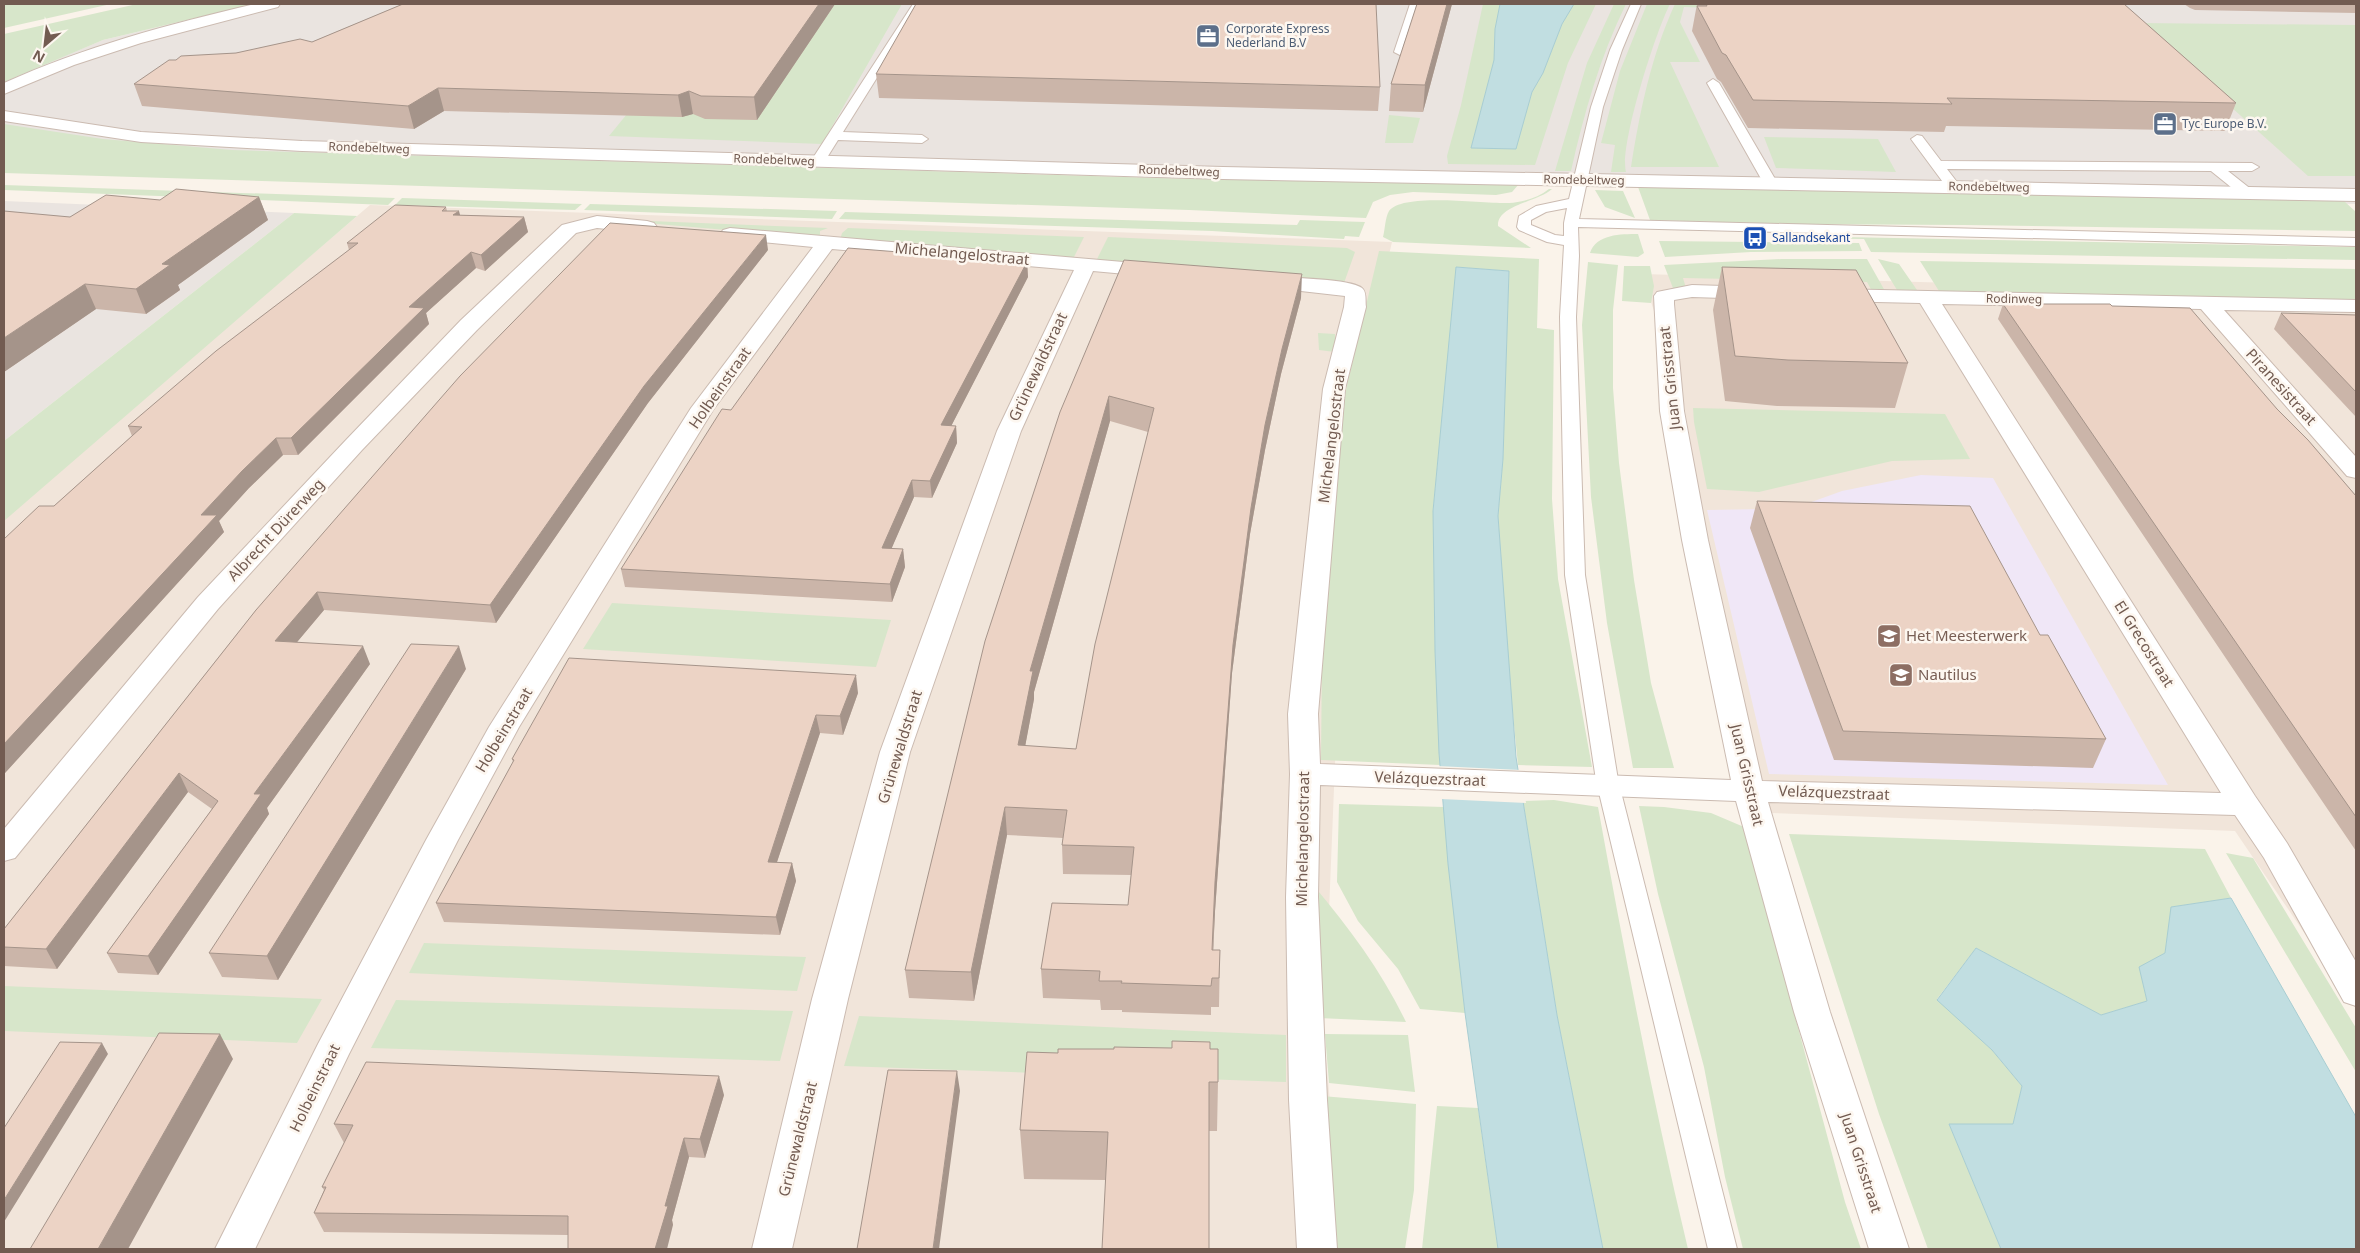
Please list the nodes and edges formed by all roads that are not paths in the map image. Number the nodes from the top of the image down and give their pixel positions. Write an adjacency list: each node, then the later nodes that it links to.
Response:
1 (273, 4): 7 (street)
2 (918, 4): 9 (lane)
3 (1415, 4): 5 (lane)
4 (1636, 4): 16 (lane)
5 (1400, 52)
6 (1713, 83): 17 (lane)
7 (4, 89)
8 (4, 116): 12 (street, Rondebeltweg)
9 (834, 136): 10 (lane); 12 (lane)
10 (922, 139)
11 (1917, 139): 13 (lane)
12 (818, 161): 16 (street, Rondebeltweg)
13 (1937, 165): 14 (lane); 18 (lane)
14 (2215, 167): 15 (lane); 19 (lane)
15 (2252, 167)
16 (1582, 180): 17 (street, Rondebeltweg); 21 (lane)
17 (1771, 184): 18 (street, Rondebeltweg)
18 (1953, 186): 19 (street, Rondebeltweg)
19 (2247, 193): 20 (street, Rondebeltweg)
20 (2356, 195)
21 (1573, 222): 25 (lane); 36 (lane)
22 (674, 229): 39 (street, Albrecht Dürerweg)
23 (702, 232): 24 (street, Michelangelostraat)
24 (826, 242): 26 (street, Michelangelostraat); 41 (street, Holbeinstraat)
25 (2356, 242)
26 (1086, 265): 27 (street, Michelangelostraat); 42 (street, Grünewaldstraat)
27 (1182, 274)
28 (1239, 279): 35 (street, Michelangelostraat)
29 (1778, 294): 37 (street, Juan Grisstraat)
30 (1817, 295): 31 (street, Rodinweg)
31 (1927, 297): 32 (street, Rodinweg); 38 (street, El Grecostraat)
32 (2206, 302): 33 (street, Rodinweg); 34 (street, Piranesistraat)
33 (2356, 306)
34 (2356, 471)
35 (1305, 774): 36 (street, Velázquezstraat); 43 (street, Michelangelostraat)
36 (1608, 785): 37 (street, Velázquezstraat); 44 (lane)
37 (1749, 791): 38 (street, Velázquezstraat); 45 (street, Juan Grisstraat)
38 (2244, 804): 40 (street, El Grecostraat)
39 (4, 850)
40 (2356, 992)
41 (235, 1249)
42 (772, 1249)
43 (1317, 1249)
44 (1723, 1249)
45 (1889, 1249)

